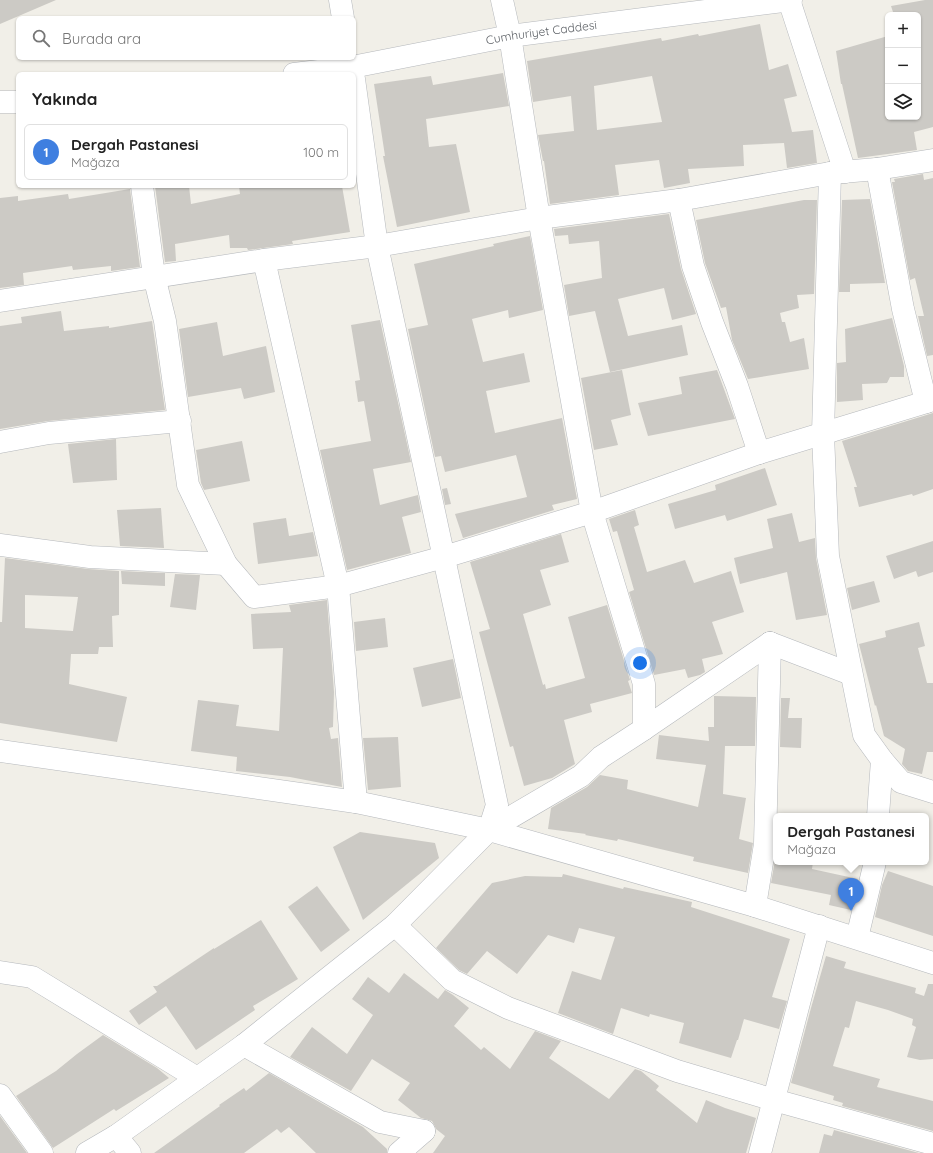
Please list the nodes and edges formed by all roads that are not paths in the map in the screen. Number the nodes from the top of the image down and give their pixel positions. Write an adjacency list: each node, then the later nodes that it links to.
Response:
1 (340, 0): 4 (street)
2 (502, 0): 5 (street)
3 (790, 0): 5 (street, Cumhuriyet Caddesi); 13 (street)
4 (343, 16)
5 (510, 36): 6 (street, Cumhuriyet Caddesi); 16 (street)
6 (353, 69): 7 (street, Cumhuriyet Caddesi)
7 (318, 72)
8 (356, 91): 17 (street)
9 (0, 102): 10 (street)
10 (16, 102)
11 (933, 160): 12 (street)
12 (877, 169): 13 (street); 21 (street)
13 (838, 172): 15 (street); 23 (street)
14 (142, 188): 19 (street)
15 (679, 200): 16 (street); 25 (street)
16 (539, 218): 17 (street); 26 (street)
17 (377, 246): 18 (street); 28 (street)
18 (264, 260): 19 (street); 30 (street)
19 (154, 276): 20 (street); 22 (street)
20 (0, 301)
21 (930, 401): 23 (street)
22 (180, 421): 24 (street); 29 (street)
23 (823, 434): 25 (street); 32 (street)
24 (0, 442)
25 (760, 453): 26 (street)
26 (592, 512): 28 (street); 33 (street)
27 (0, 545): 29 (street)
28 (444, 557): 30 (street); 39 (street)
29 (226, 564): 30 (street)
30 (338, 586): 37 (street)
31 (770, 643): 32 (street); 33 (street); 41 (street)
32 (851, 674): 35 (street)
33 (644, 729): 39 (street)
34 (0, 751): 37 (street)
35 (882, 760): 36 (street); 38 (street)
36 (933, 792)
37 (356, 802): 39 (street)
38 (878, 813)
39 (490, 830): 41 (street); 42 (street)
40 (874, 865): 44 (street)
41 (755, 906): 43 (street)
42 (395, 925): 47 (street); 50 (street)
43 (819, 926): 44 (street); 50 (street)
44 (857, 938): 45 (street)
45 (933, 963)
46 (0, 972): 48 (street)
47 (244, 1045): 48 (street); 56 (street)
48 (197, 1078): 51 (street)
49 (0, 1095): 53 (street)
50 (774, 1100): 52 (street); 57 (street)
51 (116, 1136): 54 (street); 55 (street)
52 (933, 1144)
53 (42, 1153)
54 (87, 1153)
55 (130, 1153)
56 (399, 1153)
57 (760, 1153)

